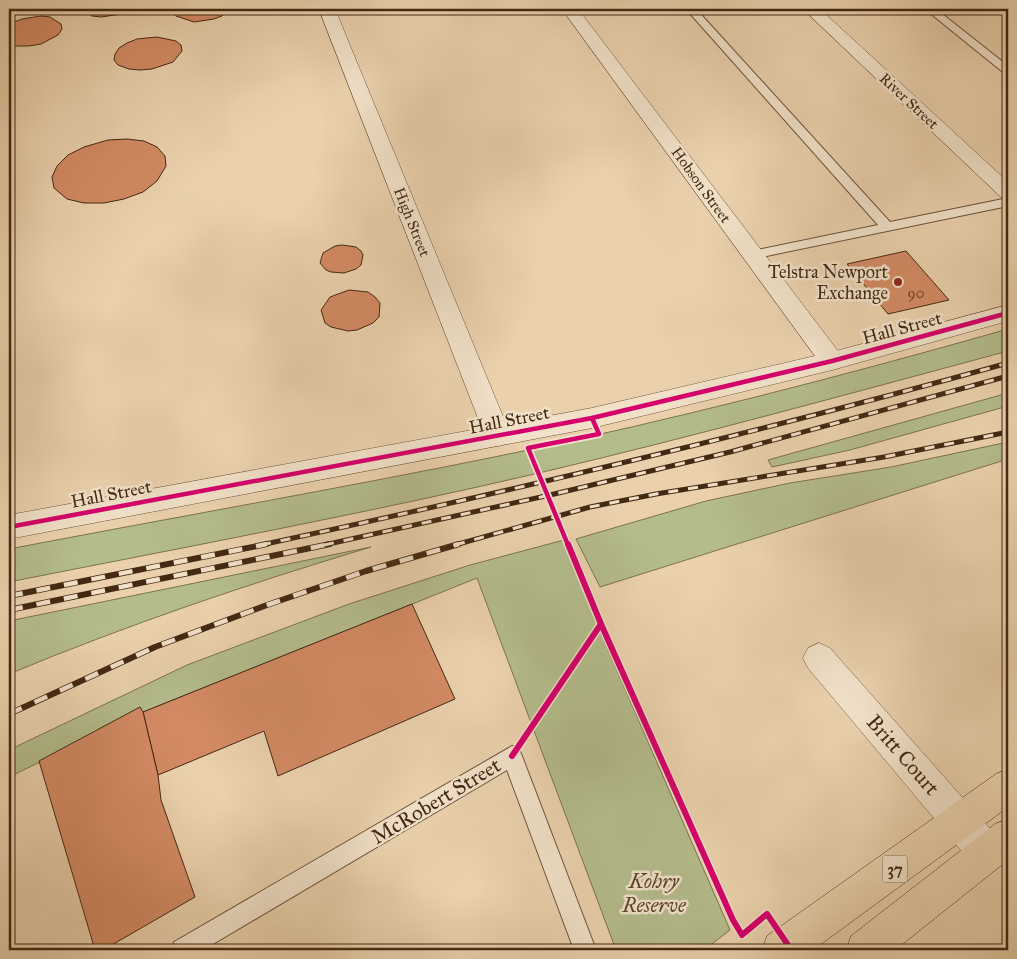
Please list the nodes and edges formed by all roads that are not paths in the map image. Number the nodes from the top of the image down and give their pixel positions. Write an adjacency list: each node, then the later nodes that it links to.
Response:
1 (327, 9): 13 (street, High Street)
2 (570, 9): 10 (street, Hobson Street)
3 (691, 9): 9 (lane)
4 (811, 9): 7 (street, River Street)
5 (930, 9): 6 (lane)
6 (1008, 71)
7 (1008, 193)
8 (1008, 202): 9 (lane)
9 (888, 227): 10 (lane)
10 (752, 255): 12 (street, Hobson Street)
11 (1008, 314): 12 (street, Hall Street)
12 (832, 361): 13 (street, Hall Street)
13 (498, 436): 14 (street, Hall Street)
14 (9, 527)
15 (819, 658): 17 (street, Britt Court)
16 (1008, 786): 17 (main road, 37)
17 (960, 822): 18 (street, Britt Court); 21 (main road, 37)
18 (998, 845): 22 (main road)
19 (182, 950): 20 (lane, McRobert Street)
20 (585, 950)
21 (781, 950)
22 (865, 950)

